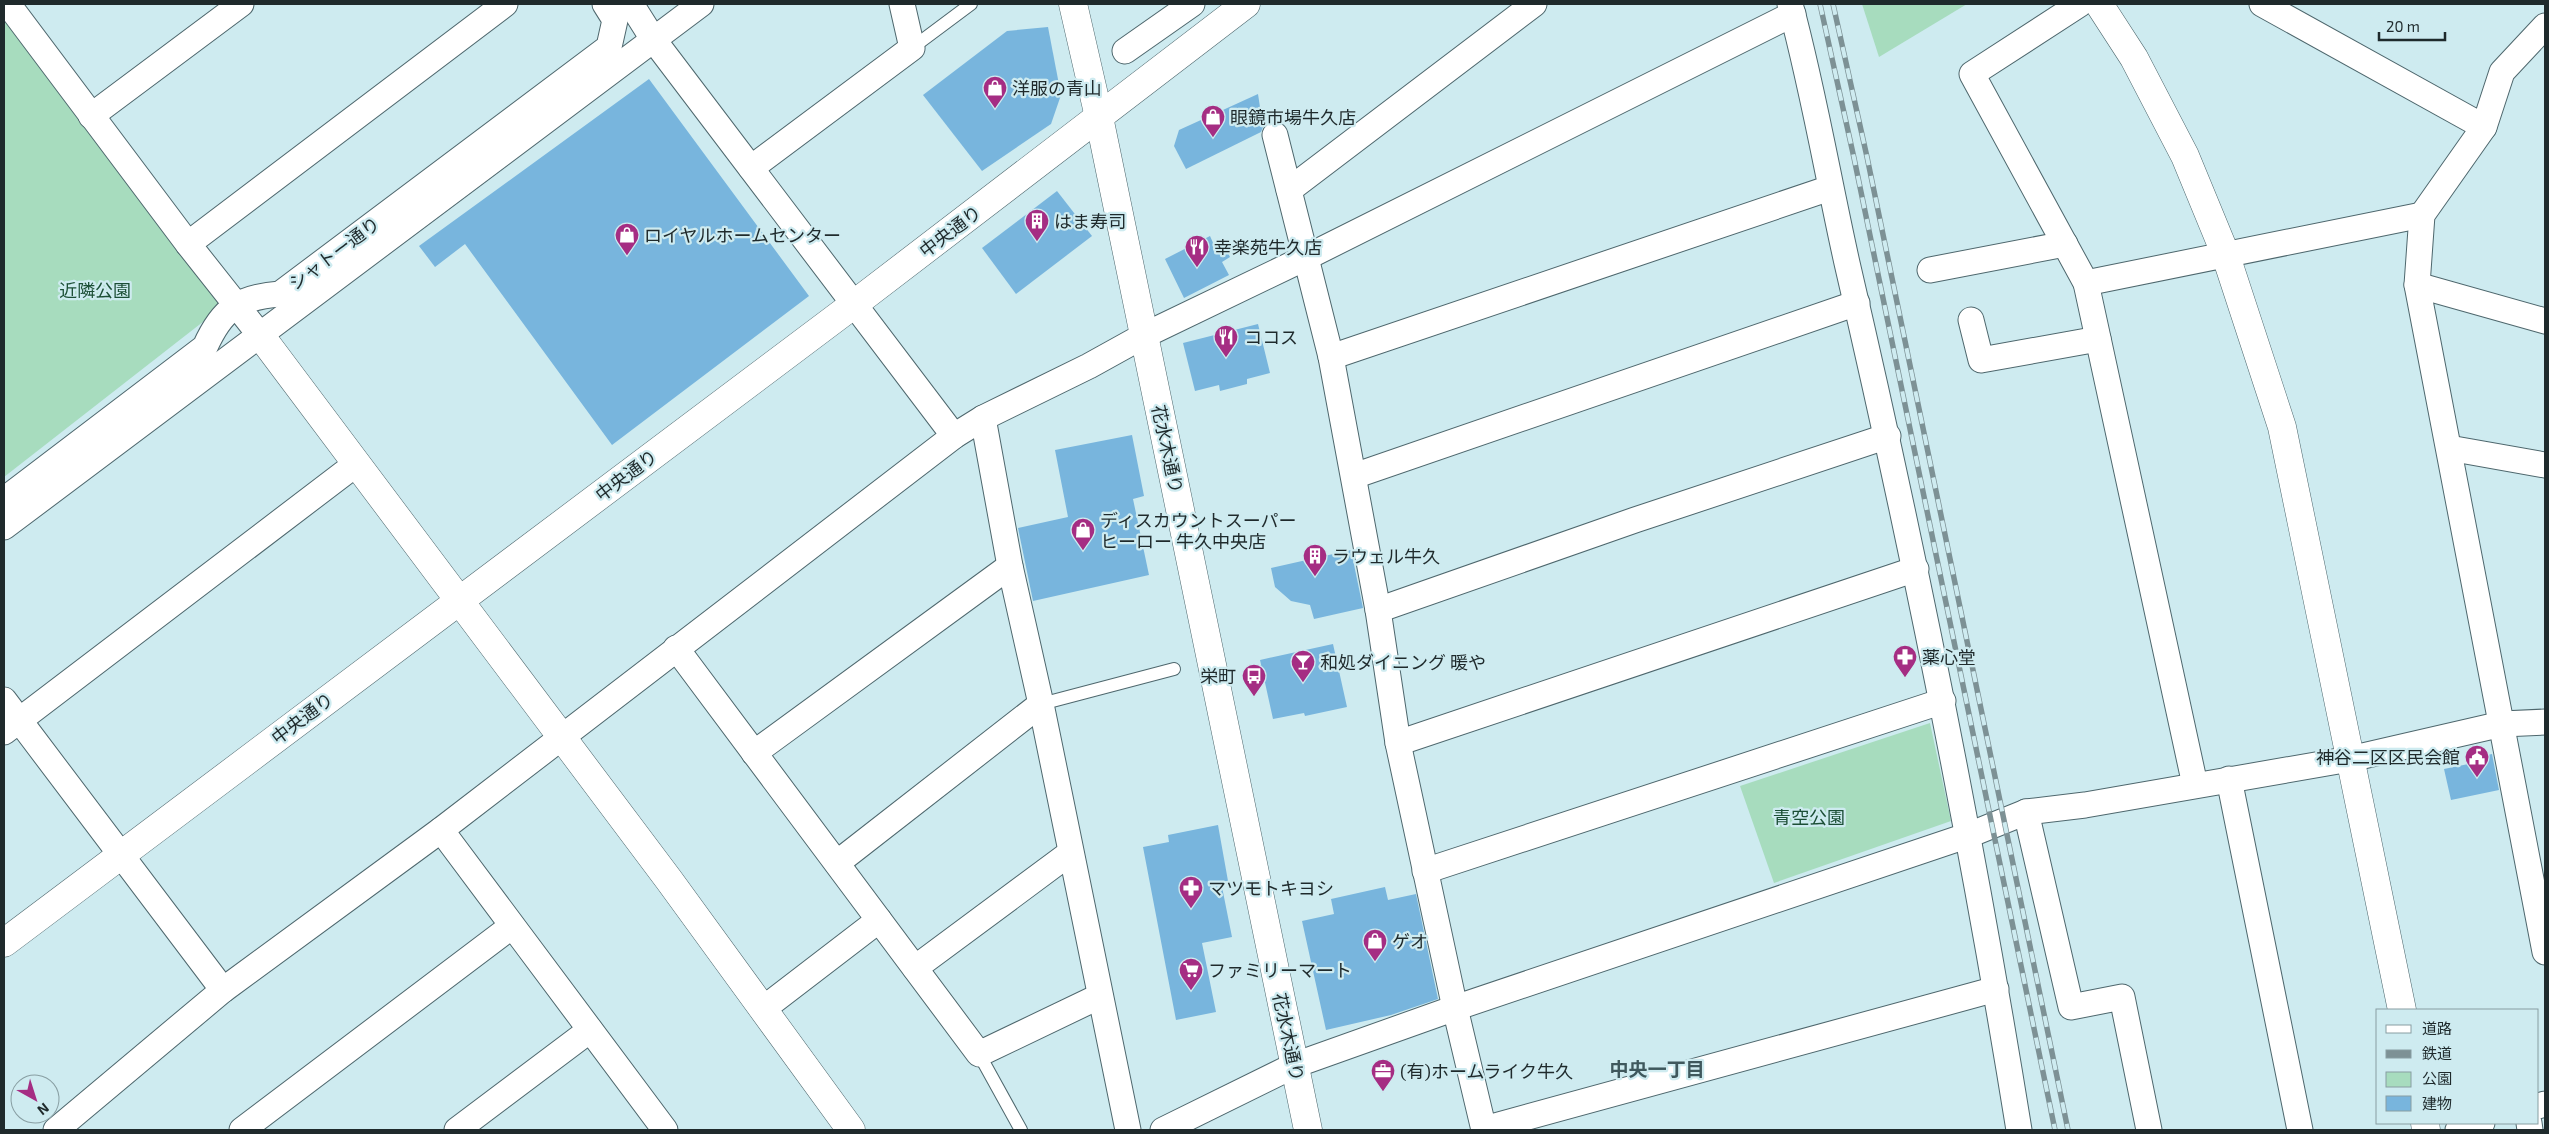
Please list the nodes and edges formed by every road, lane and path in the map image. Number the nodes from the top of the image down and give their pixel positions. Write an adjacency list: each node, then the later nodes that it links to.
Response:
1 (8, 4): 21 (street)
2 (241, 4): 21 (street)
3 (505, 4): 29 (street)
4 (605, 4): 37 (street, シャトー通り)
5 (631, 4): 18 (street)
6 (701, 4): 18 (street)
7 (902, 4): 19 (street)
8 (971, 4): 19 (lane)
9 (1073, 4): 22 (street, 花水木通り)
10 (1192, 4): 20 (street)
11 (1246, 4): 22 (street, 中央通り)
12 (1534, 4): 27 (street)
13 (2080, 4): 30 (street)
14 (2099, 4): 31 (street)
15 (2269, 5): 23 (street)
16 (1791, 9): 26 (street); 32 (street)
17 (2545, 26): 23 (street)
18 (653, 39): 25 (street); 41 (street)
19 (912, 48): 25 (street)
20 (1125, 51)
21 (91, 116): 29 (street)
22 (1099, 118): 38 (street, 中央通り); 42 (street, 花水木通り)
23 (2484, 127): 28 (street)
24 (1275, 135): 27 (street)
25 (751, 168): 38 (street)
26 (1830, 188): 36 (street); 44 (street)
27 (1289, 190): 32 (street)
28 (2422, 215): 31 (street); 35 (street)
29 (188, 244): 37 (street)
30 (2065, 244): 33 (street); 34 (street)
31 (2225, 253): 34 (street); 69 (street)
32 (1305, 258): 42 (street); 44 (street)
33 (1930, 270)
34 (2086, 283): 43 (street)
35 (2416, 285): 40 (street); 48 (street)
36 (1857, 303): 47 (street); 51 (street)
37 (235, 305): 41 (street); 52 (street, シャトー通り)
38 (853, 305): 46 (street); 56 (street, 中央通り)
39 (1970, 320): 43 (street)
40 (2545, 321)
41 (260, 335): 49 (street); 53 (street)
42 (1145, 335): 45 (street); 92 (street, 花水木通り)
43 (2098, 338): 71 (street)
44 (1331, 357): 51 (street)
45 (983, 418): 46 (street); 54 (street)
46 (954, 436): 58 (street)
47 (1888, 436): 55 (street); 57 (street)
48 (2449, 448): 50 (street); 64 (street)
49 (356, 464): 56 (street); 65 (street)
50 (2545, 465)
51 (1354, 476): 57 (street)
52 (4, 500)
53 (4, 527)
54 (1010, 566): 62 (street); 68 (street)
55 (1916, 569): 61 (street); 67 (street)
56 (458, 600): 66 (street); 76 (street, 中央通り)
57 (1378, 610): 67 (street)
58 (676, 648): 66 (street); 68 (street)
59 (1174, 670): 62 (lane)
60 (4, 700): 65 (street)
61 (1943, 701): 74 (street); 78 (street)
62 (1041, 704): 75 (street); 77 (street)
63 (2545, 722): 64 (street)
64 (2502, 724): 69 (street); 82 (street)
65 (11, 726): 76 (street)
66 (560, 736): 73 (street); 88 (street)
67 (1398, 743): 78 (street)
68 (754, 753): 77 (street)
69 (2350, 759): 70 (street); 89 (street)
70 (2230, 779): 71 (street); 106 (street)
71 (2195, 786): 72 (street)
72 (2026, 812): 74 (street); 105 (street)
73 (441, 830): 80 (street); 85 (street)
74 (1969, 835): 84 (street); 87 (street)
75 (1070, 853): 83 (street); 86 (street)
76 (120, 855): 81 (street, 中央通り); 85 (street)
77 (837, 863): 79 (street)
78 (1425, 871): 87 (street)
79 (879, 920): 83 (street); 88 (street)
80 (512, 926): 90 (street); 96 (street)
81 (4, 943)
82 (2545, 952)
83 (915, 968): 91 (street)
84 (1996, 989): 103 (street); 104 (street)
85 (223, 990): 95 (street)
86 (1100, 996): 91 (street); 100 (street)
87 (1455, 1008): 92 (street); 103 (street)
88 (763, 1009): 98 (street)
89 (2402, 1009)
90 (590, 1030): 94 (street); 97 (street)
91 (979, 1054): 99 (lane)
92 (1295, 1065): 101 (street); 102 (street, 花水木通り)
93 (2479, 1124): 107 (street)
94 (662, 1129)
95 (56, 1130)
96 (242, 1130)
97 (457, 1130)
98 (851, 1130)
99 (1021, 1130)
100 (1128, 1130)
101 (1163, 1130)
102 (1308, 1130)
103 (1484, 1130)
104 (2019, 1130)
105 (2149, 1130)
106 (2300, 1130)
107 (2458, 1130)

